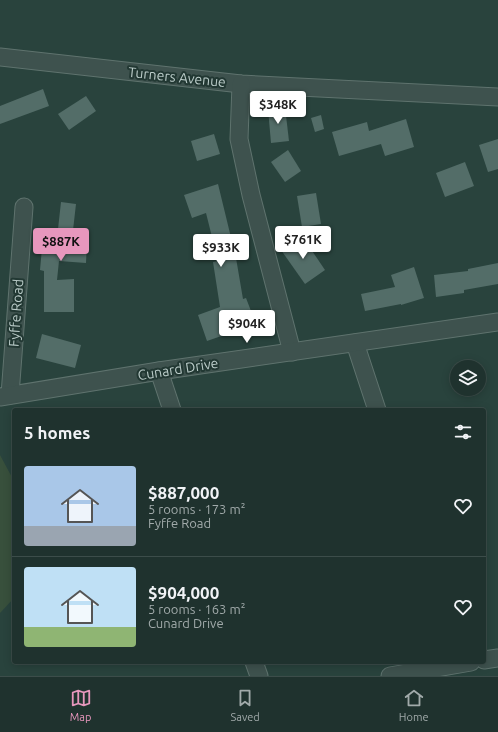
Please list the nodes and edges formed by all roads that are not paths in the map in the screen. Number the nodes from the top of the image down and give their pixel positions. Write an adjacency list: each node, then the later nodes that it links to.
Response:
1 (0, 57): 2 (street, Turners Avenue)
2 (241, 84): 3 (street, Turners Avenue); 7 (street)
3 (498, 98)
4 (24, 207): 9 (street, Fyffe Road)
5 (498, 322): 6 (street, Cunard Drive)
6 (355, 343): 7 (street, Cunard Drive); 11 (street)
7 (292, 352): 8 (street, Cunard Drive)
8 (159, 371): 9 (street, Cunard Drive); 10 (street)
9 (5, 396)
10 (171, 408)
11 (376, 408)
12 (498, 658): 13 (street)
13 (486, 660)
14 (255, 664): 16 (street)
15 (458, 664): 17 (street)
16 (259, 676)
17 (394, 676)

